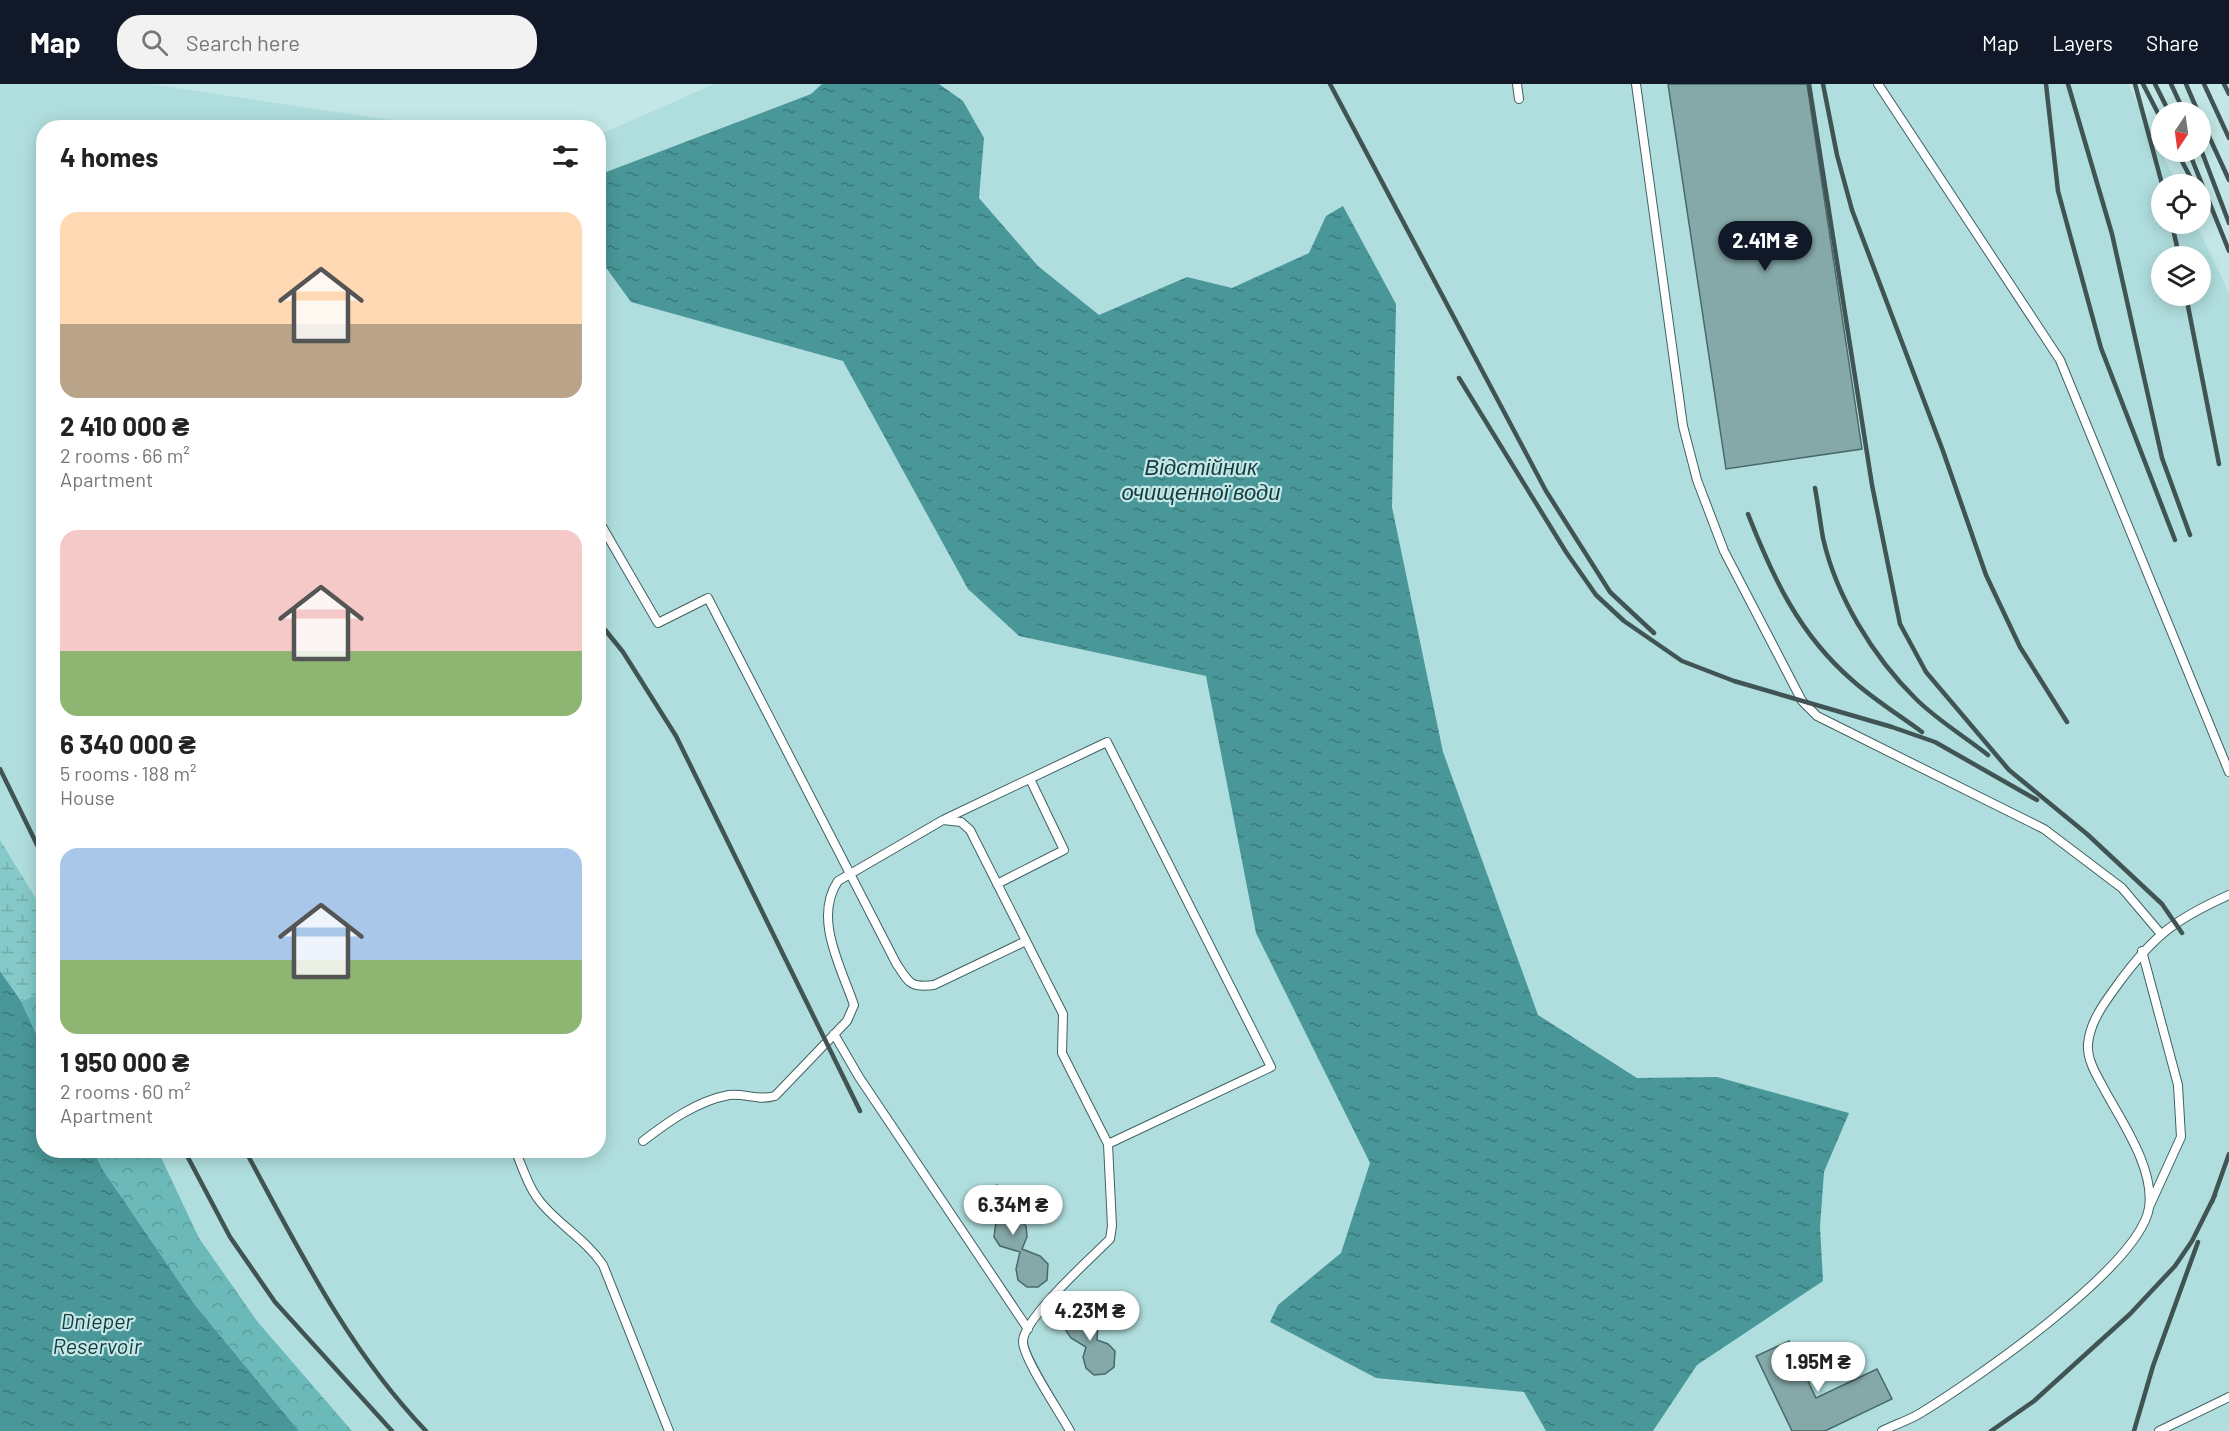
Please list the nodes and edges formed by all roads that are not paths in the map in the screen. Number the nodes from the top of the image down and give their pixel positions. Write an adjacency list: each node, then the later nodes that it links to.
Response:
1 (1517, 84): 4 (lane)
2 (1636, 84): 12 (lane)
3 (1878, 84): 6 (lane)
4 (1519, 99)
5 (606, 533): 9 (lane)
6 (2229, 772)
7 (1030, 779): 8 (lane); 10 (lane); 17 (lane)
8 (944, 820): 9 (lane); 10 (lane)
9 (850, 874): 13 (lane); 15 (lane)
10 (997, 884): 13 (lane)
11 (2229, 895): 12 (lane)
12 (2161, 934): 14 (lane)
13 (1026, 941): 17 (lane)
14 (2142, 951): 19 (lane); 19 (lane)
15 (834, 1034): 16 (lane); 20 (lane)
16 (644, 1141)
17 (1108, 1144): 20 (lane)
18 (519, 1158): 22 (lane)
19 (2149, 1209): 24 (lane)
20 (1028, 1329): 23 (lane)
21 (2229, 1397): 25 (lane)
22 (669, 1431)
23 (1070, 1431)
24 (1882, 1431)
25 (2159, 1431)

